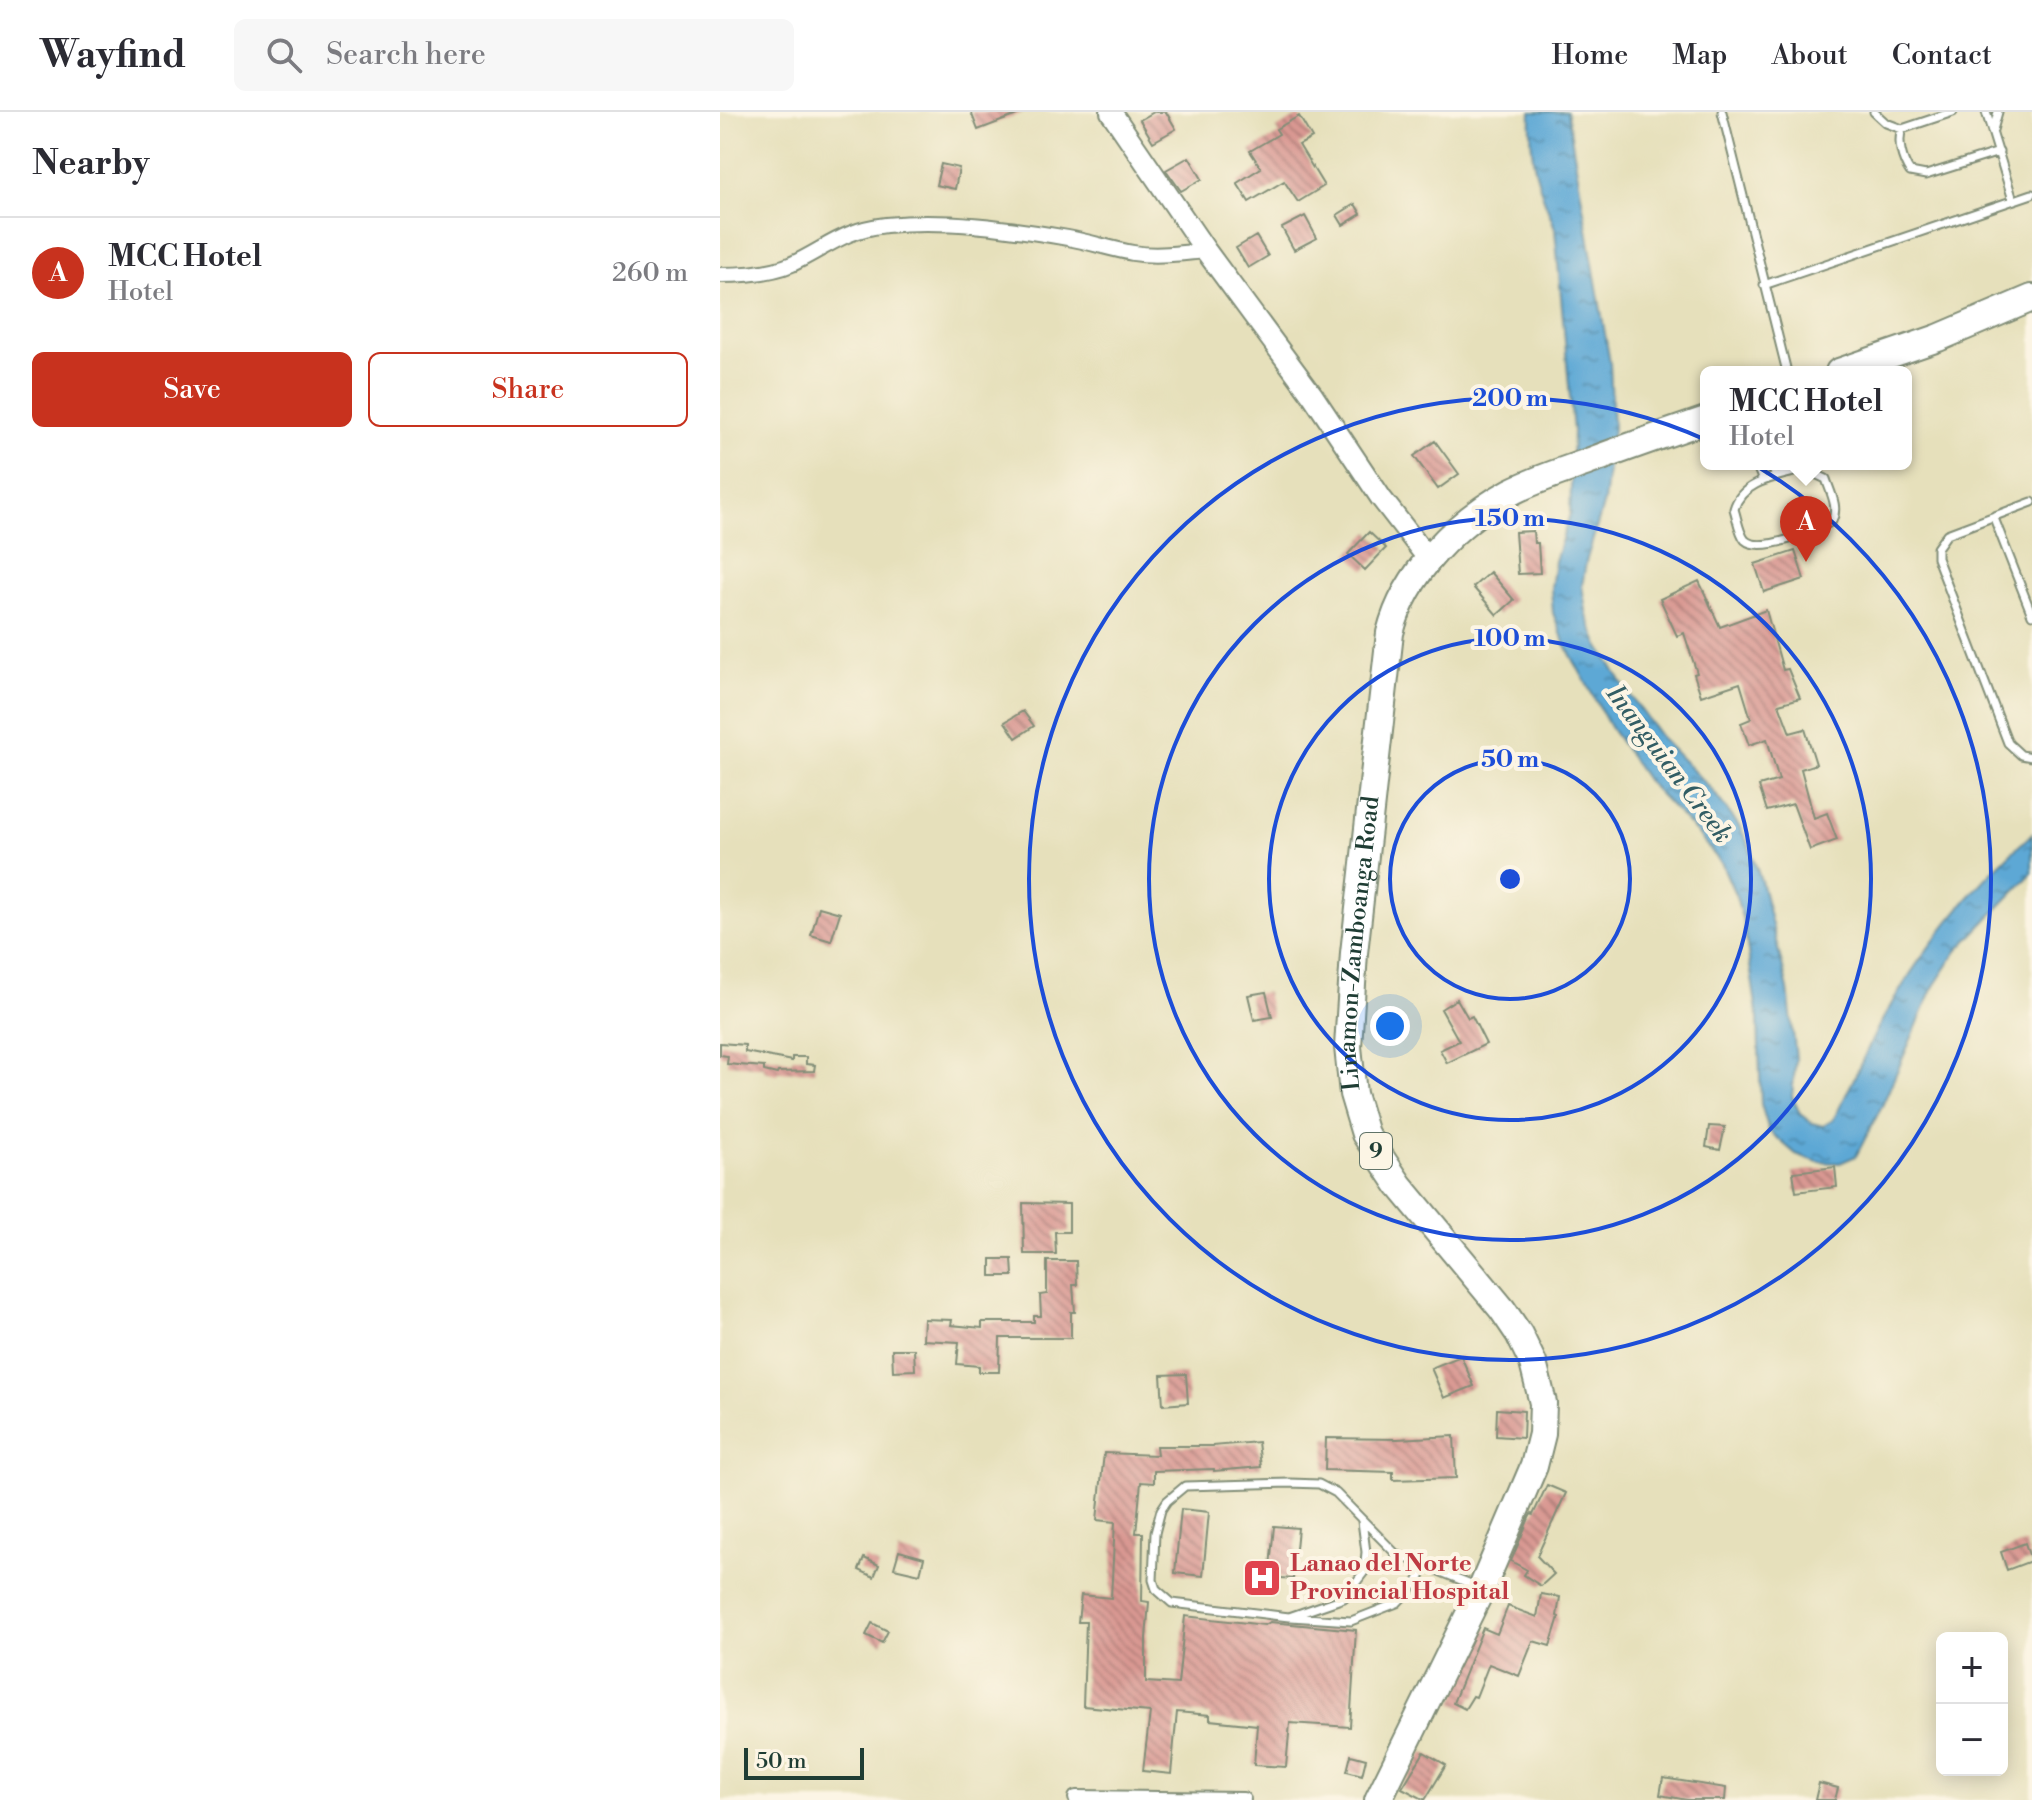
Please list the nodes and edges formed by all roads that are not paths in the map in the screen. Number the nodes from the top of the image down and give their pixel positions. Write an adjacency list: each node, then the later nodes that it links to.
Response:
1 (1111, 112): 12 (street)
2 (1722, 112): 14 (lane)
3 (1874, 112): 7 (lane)
4 (1953, 112): 7 (lane)
5 (1986, 112): 8 (lane)
6 (1998, 112): 8 (lane)
7 (1902, 129): 9 (lane)
8 (1992, 133): 9 (lane)
9 (1999, 152): 11 (lane)
10 (2032, 194): 11 (lane)
11 (2013, 200): 14 (lane)
12 (1206, 251): 13 (street); 25 (street)
13 (720, 275)
14 (1764, 285): 16 (lane)
15 (2032, 298): 17 (highway)
16 (1785, 366)
17 (1856, 366)
18 (1700, 422): 25 (highway, Linamon-Zamboanga Road / 9)
19 (1758, 470): 22 (lane)
20 (1773, 470): 21 (lane)
21 (1776, 477): 22 (lane); 22 (lane)
22 (1763, 481)
23 (2032, 502): 24 (lane)
24 (1994, 518): 26 (lane); 27 (lane)
25 (1429, 560): 30 (highway, Linamon-Zamboanga Road / 9)
26 (2032, 615)
27 (2032, 757)
28 (1362, 1521): 29 (lane); 31 (lane); 31 (lane)
29 (1425, 1567): 30 (lane); 31 (lane)
30 (1482, 1588): 33 (highway, Linamon-Zamboanga Road / 9)
31 (1289, 1617)
32 (1076, 1798): 34 (street)
33 (1385, 1798)
34 (1243, 1800)

